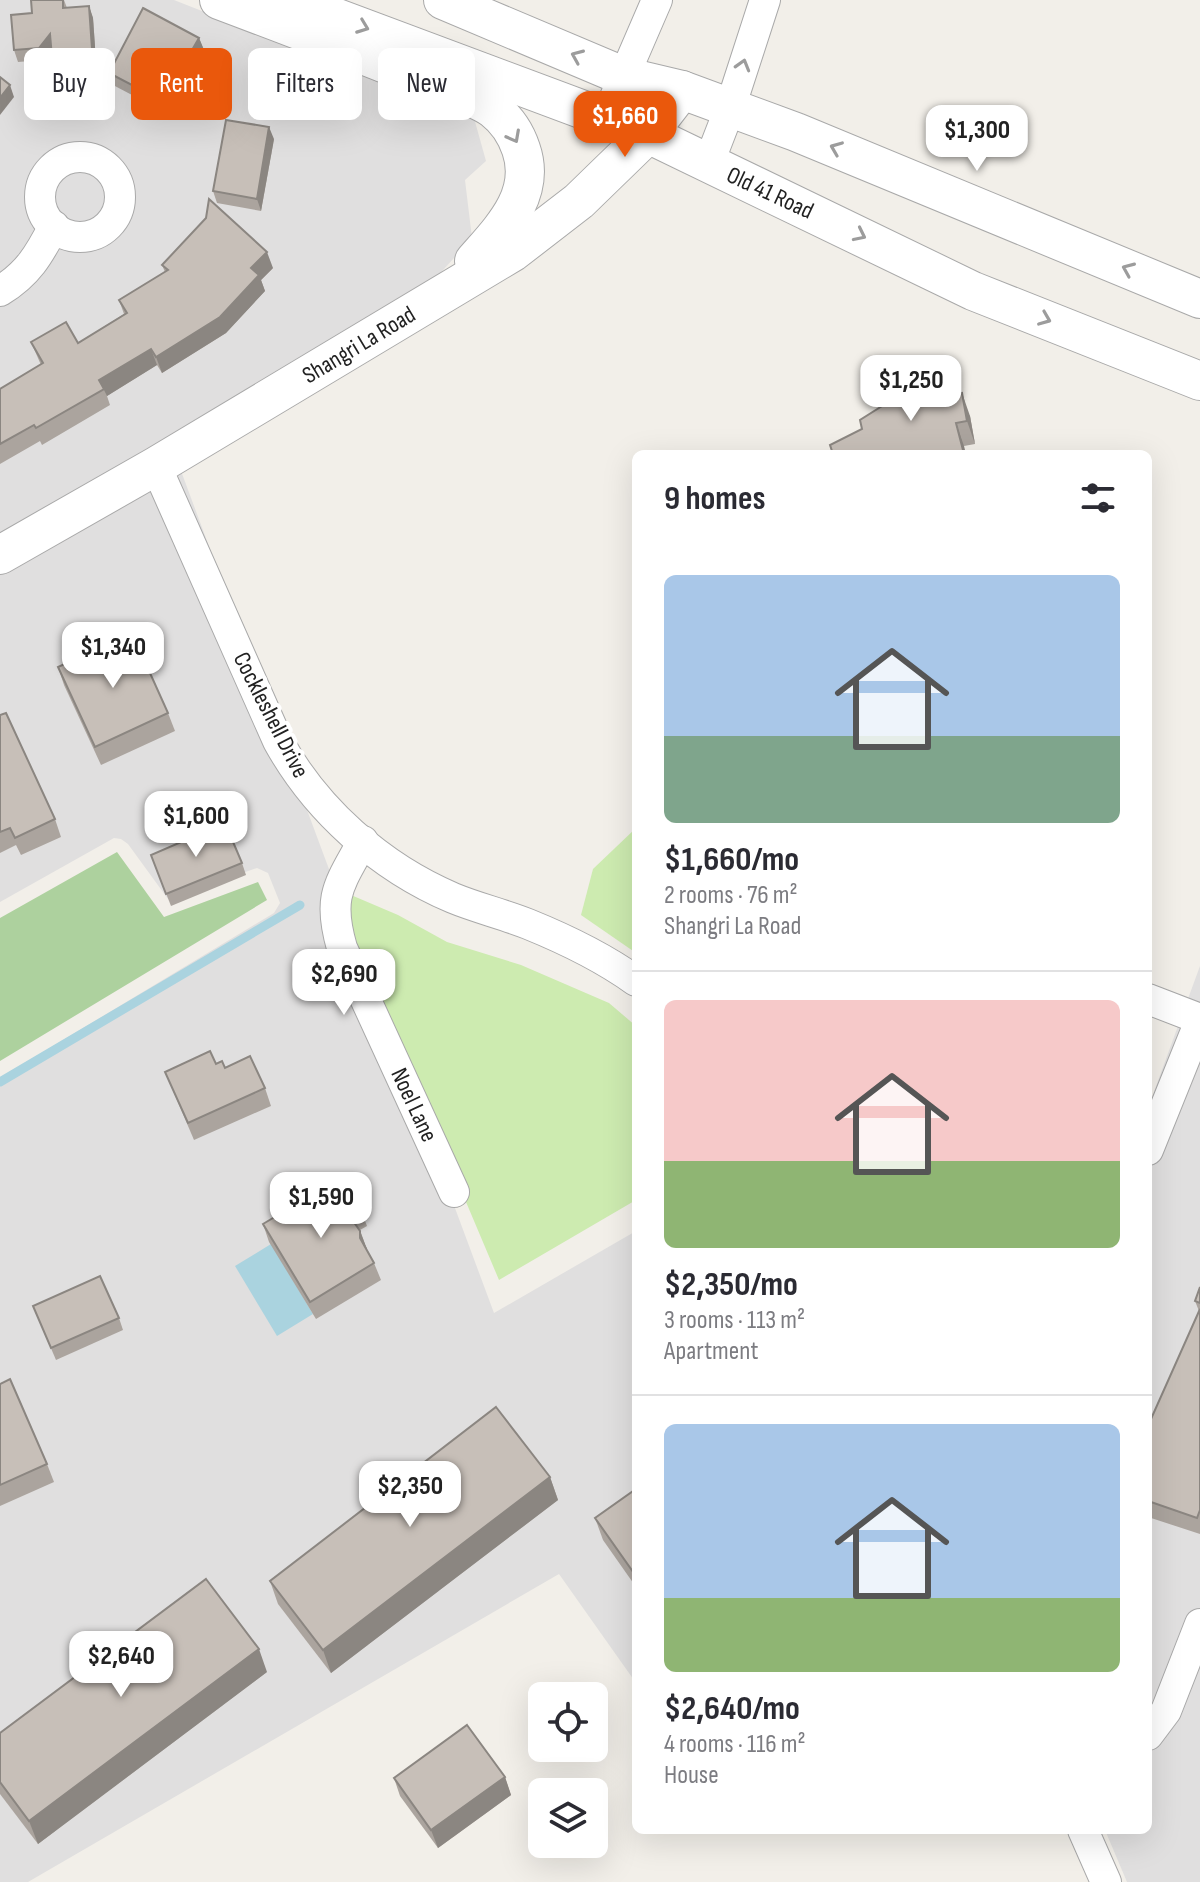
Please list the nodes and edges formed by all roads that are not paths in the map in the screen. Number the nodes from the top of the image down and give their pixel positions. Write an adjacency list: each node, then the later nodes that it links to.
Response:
1 (219, 0): 14 (street, one-way to 14)
2 (289, 0): 9 (street, Old 41 Road, one-way to 9)
3 (443, 0): 6 (street, one-way to 3)
4 (657, 0): 6 (street)
5 (765, 0): 8 (street, one-way to 5)
6 (623, 76): 7 (street); 9 (street)
7 (682, 90): 8 (street); 10 (street, Shangri La Road)
8 (730, 108): 11 (street); 15 (street, one-way to 8)
9 (606, 118): 10 (street, Old 41 Road)
10 (648, 134): 11 (street, Old 41 Road); 14 (street, Shangri La Road)
11 (708, 165): 16 (street, Old 41 Road, one-way to 16)
12 (54, 226): 13 (street)
13 (0, 291)
14 (445, 293): 17 (street, Shangri La Road)
15 (1200, 299)
16 (1200, 381)
17 (156, 466): 18 (street, Shangri La Road); 19 (street, Cockleshell Drive)
18 (0, 555)
19 (363, 841): 20 (street, Cockleshell Drive); 24 (street, Noel Lane)
20 (632, 978)
21 (1152, 1001): 22 (street)
22 (1200, 1020): 23 (street)
23 (1152, 1140)
24 (454, 1192)
25 (1200, 1624): 26 (street)
26 (1152, 1730)
27 (1085, 1834): 28 (street)
28 (1106, 1882)

